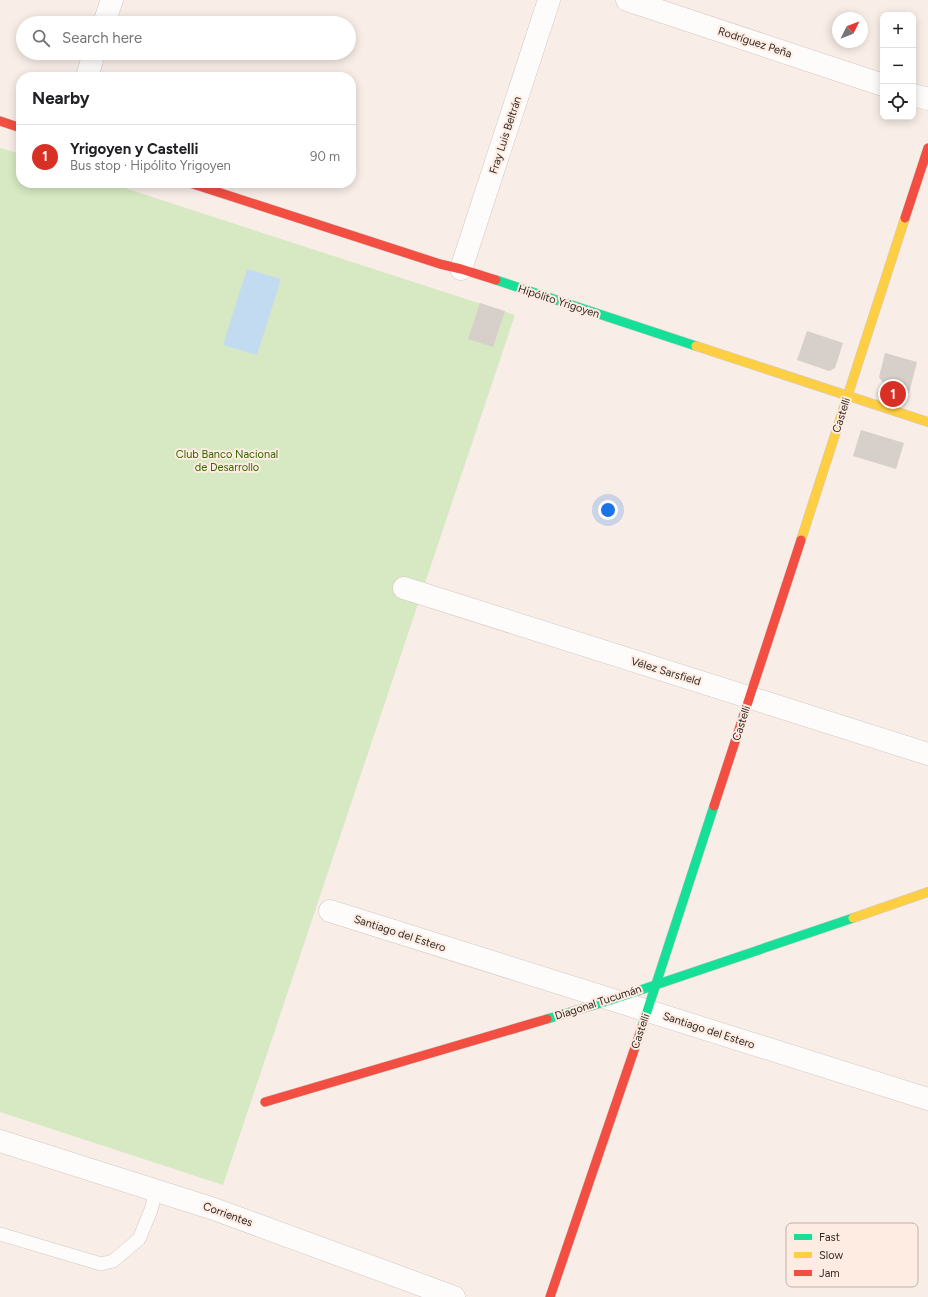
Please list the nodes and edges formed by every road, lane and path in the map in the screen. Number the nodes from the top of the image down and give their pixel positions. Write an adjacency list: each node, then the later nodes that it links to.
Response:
1 (112, 0): 4 (street)
2 (549, 0): 14 (street, Fray Luis Beltrán)
3 (627, 0): 7 (street, Rodríguez Peña)
4 (106, 16)
5 (92, 60): 6 (street)
6 (88, 72)
7 (880, 84)
8 (916, 95): 9 (street)
9 (928, 100)
10 (0, 121): 11 (street)
11 (16, 126)
12 (928, 148): 15 (street, Castelli)
13 (205, 188): 14 (street, Hipólito Yrigoyen)
14 (461, 269): 15 (street, Hipólito Yrigoyen)
15 (847, 395): 16 (street, Hipólito Yrigoyen); 18 (street, Castelli)
16 (928, 422)
17 (404, 588): 18 (street, Vélez Sarsfield)
18 (749, 697): 19 (street, Vélez Sarsfield); 22 (street, Castelli)
19 (928, 754)
20 (928, 892): 22 (street, Diagonal Tucumán)
21 (330, 911): 23 (street, Santiago del Estero)
22 (656, 984): 23 (street, Diagonal Tucumán); 24 (street, Castelli)
23 (611, 1000): 24 (street, Santiago del Estero); 26 (street, Diagonal Tucumán)
24 (648, 1010): 25 (street, Santiago del Estero); 31 (street, Castelli)
25 (928, 1099)
26 (265, 1102)
27 (0, 1141): 28 (street, Corrientes)
28 (156, 1190): 29 (lane); 30 (street, Corrientes)
29 (0, 1234)
30 (454, 1297)
31 (550, 1297)

